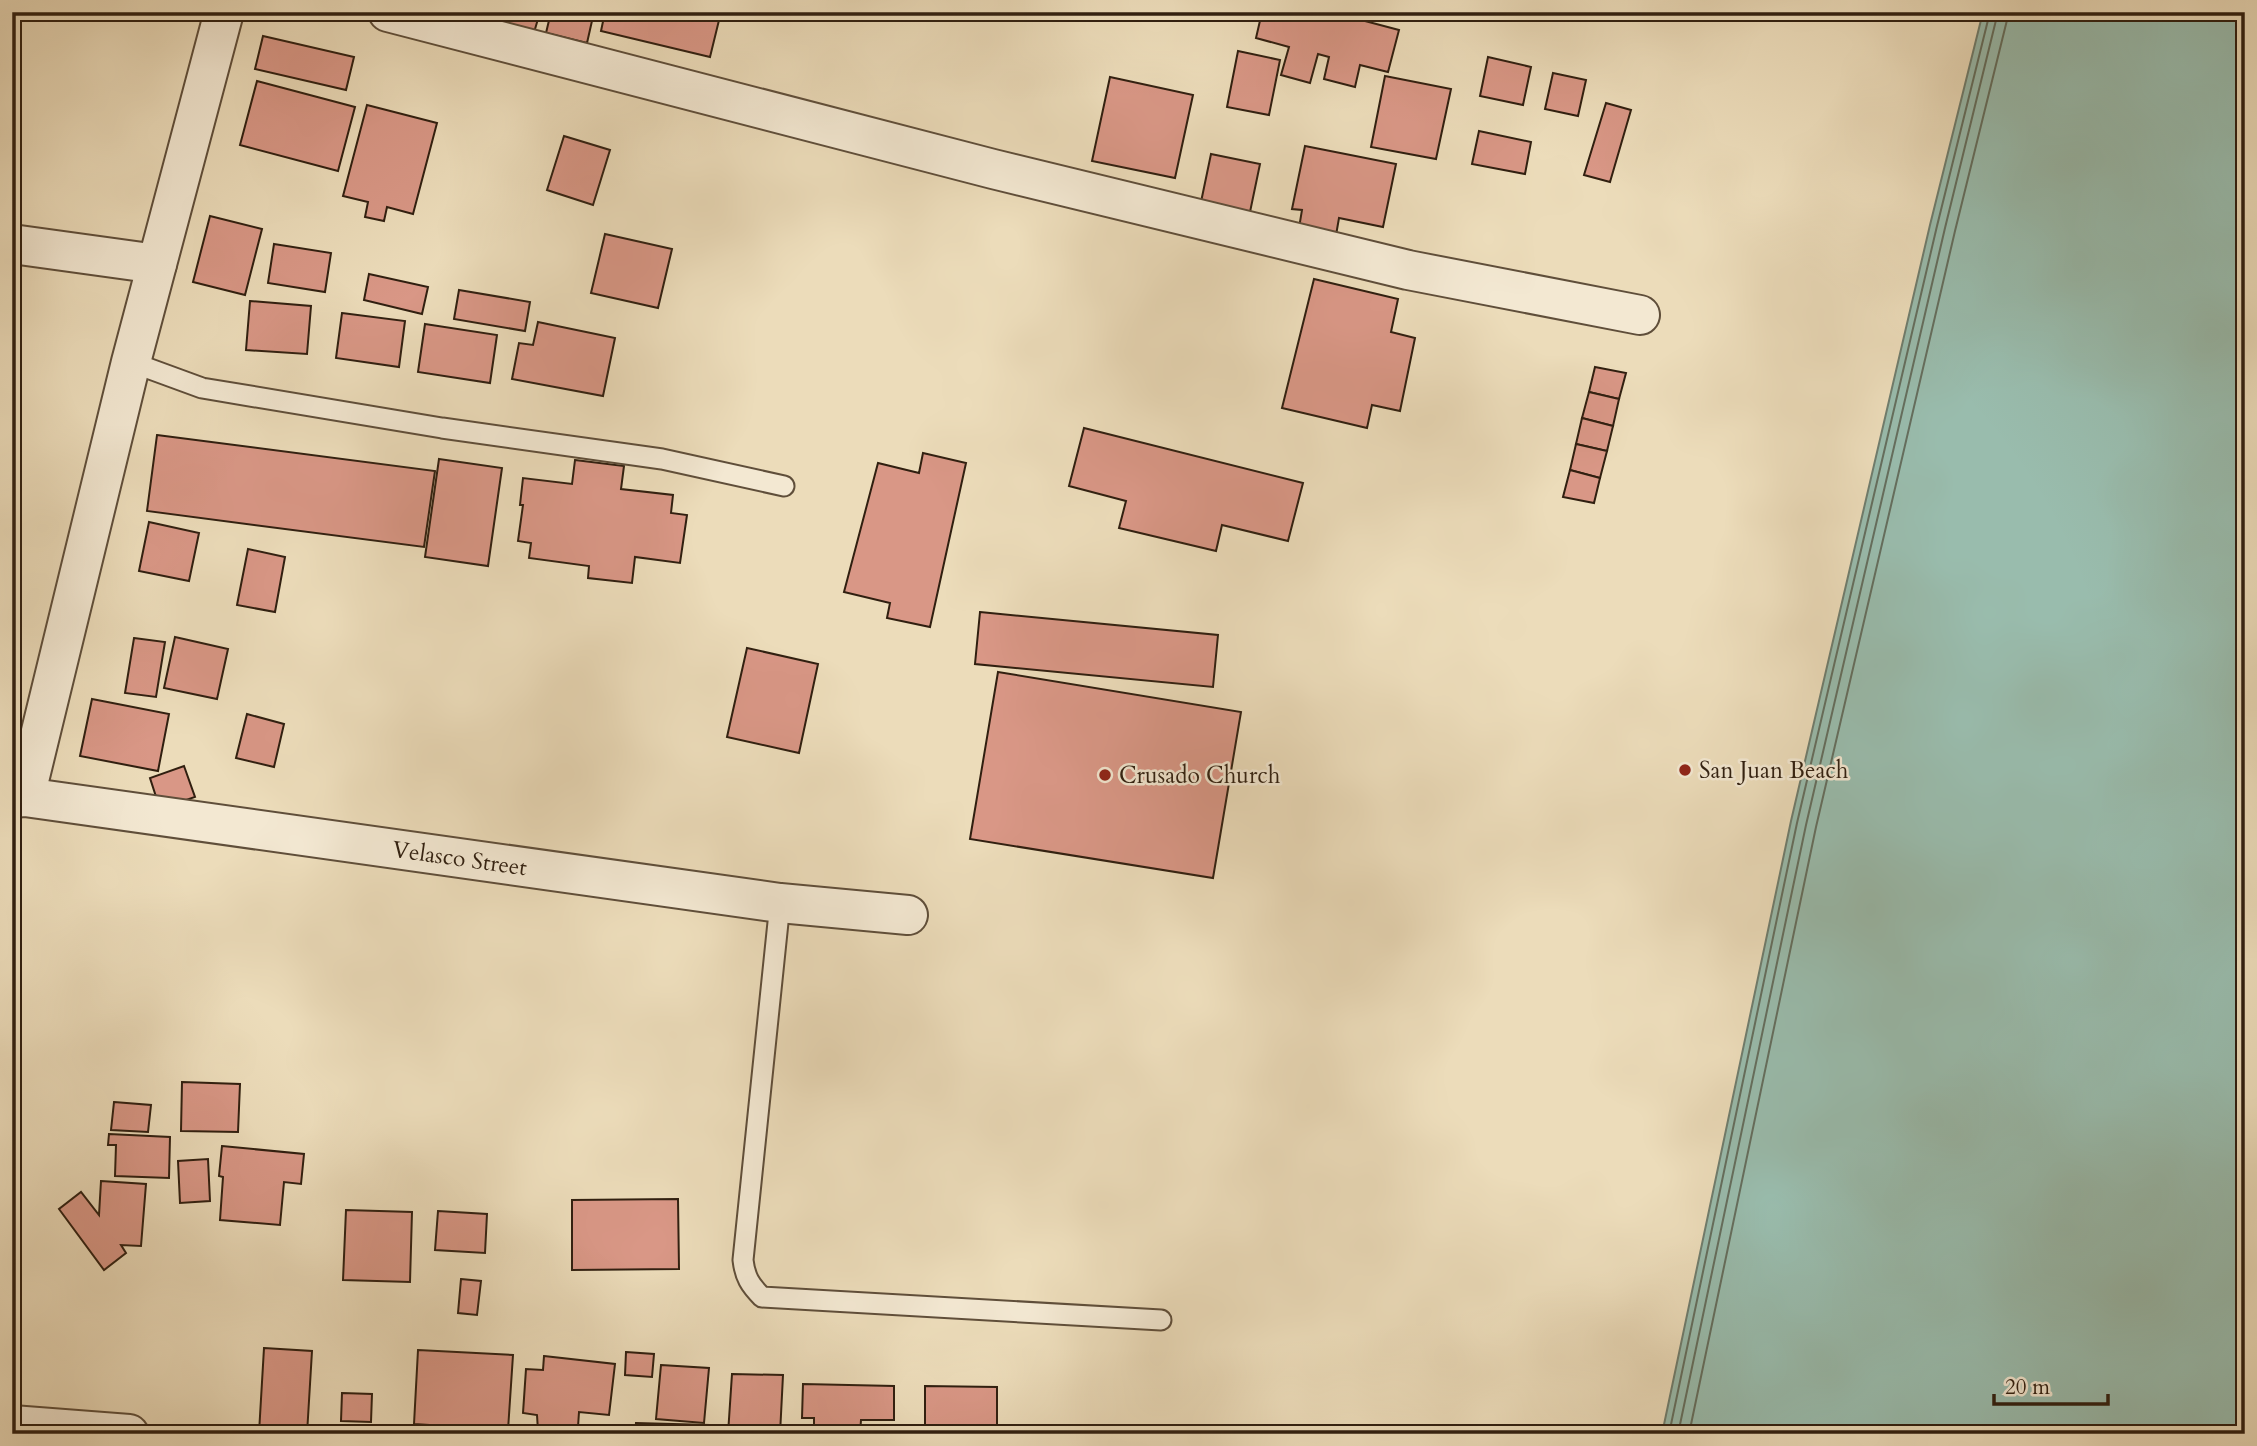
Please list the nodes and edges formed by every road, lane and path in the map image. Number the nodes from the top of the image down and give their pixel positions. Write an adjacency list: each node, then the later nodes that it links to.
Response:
1 (224, 12): 4 (street)
2 (388, 12): 5 (street)
3 (12, 244): 4 (street)
4 (157, 264): 6 (street)
5 (1640, 315)
6 (131, 362): 7 (lane); 8 (street)
7 (784, 486)
8 (19, 797): 9 (street, Velasco Street)
9 (780, 903): 10 (street, Velasco Street); 11 (lane)
10 (908, 915)
11 (1161, 1320)
12 (12, 1425): 13 (street)
13 (129, 1434)

